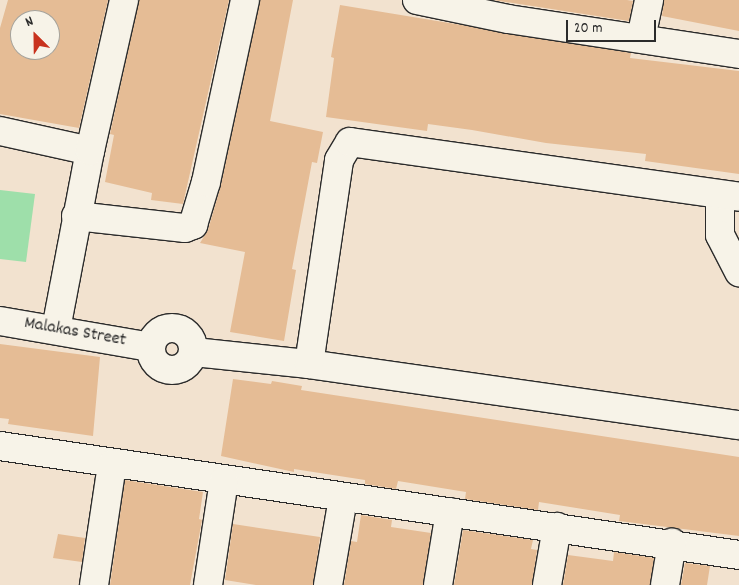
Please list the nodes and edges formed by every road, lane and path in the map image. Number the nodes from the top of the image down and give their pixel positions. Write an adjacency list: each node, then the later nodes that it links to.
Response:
1 (124, 0): 9 (street)
2 (245, 0): 11 (street)
3 (417, 0): 5 (street)
4 (649, 0): 6 (street)
5 (510, 10): 6 (street)
6 (641, 38): 7 (street)
7 (739, 54)
8 (0, 131): 9 (street)
9 (90, 151): 11 (street)
10 (729, 196): 12 (street); 15 (street)
11 (76, 216): 14 (street)
12 (739, 272)
13 (0, 321): 14 (street, Malakas Street)
14 (56, 329): 15 (street, Malakas Street)
15 (310, 364): 16 (street)
16 (739, 425)
17 (0, 446): 18 (street)
18 (112, 464): 19 (street); 25 (street)
19 (224, 482): 20 (street); 26 (street)
20 (343, 498): 21 (street); 27 (street)
21 (450, 512): 22 (street); 28 (street)
22 (557, 527): 23 (street); 29 (street)
23 (672, 543): 24 (street); 30 (street)
24 (739, 555)
25 (94, 585)
26 (208, 585)
27 (328, 585)
28 (438, 585)
29 (547, 585)
30 (665, 585)

